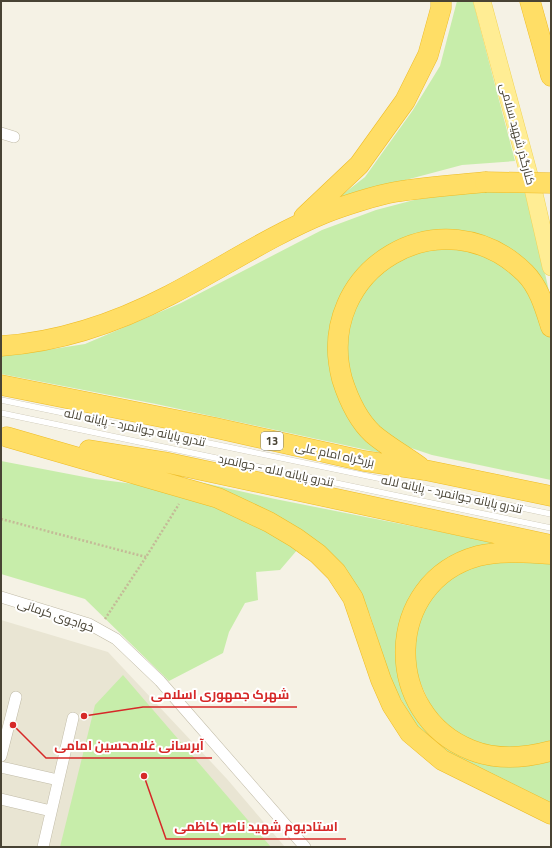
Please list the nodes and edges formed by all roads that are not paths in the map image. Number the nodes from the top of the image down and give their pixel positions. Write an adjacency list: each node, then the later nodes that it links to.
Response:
1 (441, 1): 8 (highway)
2 (482, 1): 9 (main road, کنارگذر شهید سلامی)
3 (530, 1): 4 (highway)
4 (551, 76)
5 (1, 133): 6 (street)
6 (14, 137)
7 (551, 183): 8 (highway, bridge)
8 (290, 230): 11 (highway)
9 (551, 268)
10 (551, 327): 16 (highway)
11 (1, 346)
12 (1, 385): 16 (highway, بزرگراه امام علی / 13)
13 (1, 400): 18 (lane, تندرو پایانه جوانمرد - پایانه لاله)
14 (1, 413): 19 (lane, تندرو پایانه لاله - جوانمرد)
15 (4, 437): 20 (highway); 31 (highway)
16 (425, 470): 17 (highway, بزرگراه امام علی / 13)
17 (547, 495)
18 (551, 514)
19 (551, 528)
20 (543, 543)
21 (551, 554): 25 (highway)
22 (1, 597): 33 (street, خواجوی کرمانی)
23 (16, 697): 26 (street)
24 (73, 718): 28 (street)
25 (551, 751)
26 (1, 756)
27 (1, 767): 28 (street)
28 (58, 780): 30 (street)
29 (1, 799): 30 (street)
30 (51, 811): 32 (street)
31 (551, 814)
32 (43, 847)
33 (305, 847)

